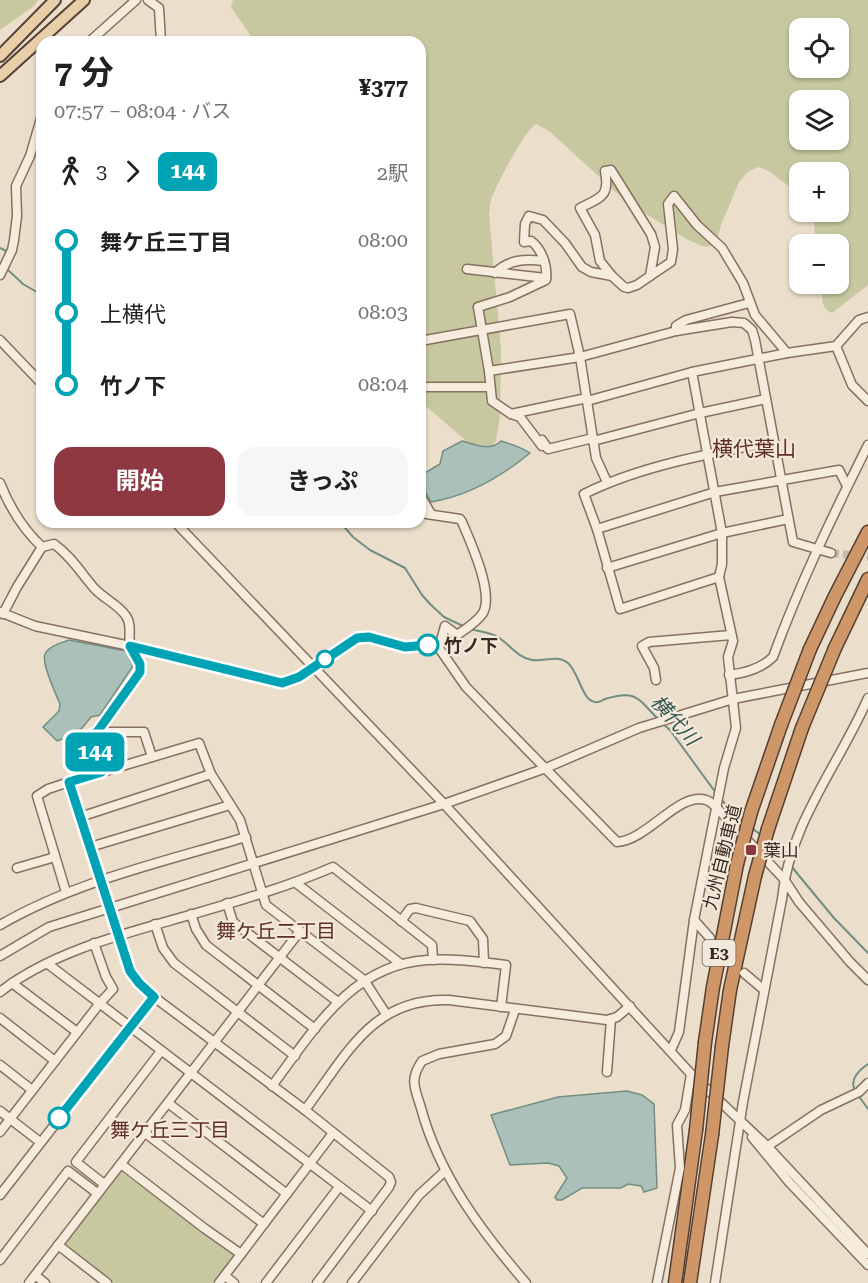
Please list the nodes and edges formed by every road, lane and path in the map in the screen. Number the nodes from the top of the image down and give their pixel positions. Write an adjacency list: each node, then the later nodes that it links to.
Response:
1 (55, 0): 9 (main road)
2 (84, 0): 5 (main road)
3 (136, 0): 6 (street)
4 (148, 0): 7 (street)
5 (44, 36)
6 (96, 36)
7 (161, 36)
8 (36, 43): 10 (main road)
9 (0, 56)
10 (0, 76)
11 (36, 136): 14 (street)
12 (544, 261): 15 (street); 16 (street); 18 (street)
13 (466, 269): 15 (street)
14 (0, 273)
15 (495, 273): 18 (street)
16 (612, 276): 17 (street); 17 (street)
17 (650, 276): 19 (street)
18 (546, 278): 22 (street)
19 (749, 303): 21 (street); 26 (street)
20 (868, 316): 25 (street)
21 (676, 331): 27 (street); 28 (street)
22 (482, 332): 24 (street); 27 (street); 29 (street)
23 (0, 340): 31 (street)
24 (426, 340)
25 (836, 346): 26 (street); 36 (street)
26 (787, 353): 28 (street)
27 (580, 357): 29 (street); 35 (street)
28 (759, 359): 30 (street); 34 (street)
29 (489, 371): 33 (street)
30 (692, 372): 35 (street); 37 (street)
31 (36, 378)
32 (426, 387): 33 (street)
33 (490, 387): 38 (street)
34 (766, 399): 37 (street); 40 (street)
35 (587, 400): 38 (street); 39 (street)
36 (868, 401)
37 (700, 413): 39 (street); 42 (street)
38 (511, 414): 39 (street)
39 (593, 440): 44 (street)
40 (773, 442): 42 (street); 43 (street)
41 (868, 445): 46 (street)
42 (708, 454): 44 (street); 47 (street)
43 (780, 480): 46 (street); 47 (street); 51 (street)
44 (608, 482): 53 (street)
45 (0, 483): 56 (street)
46 (848, 486): 57 (street)
47 (715, 492): 53 (street); 55 (street)
48 (426, 504): 50 (street)
49 (426, 514): 50 (street)
50 (432, 514): 65 (street)
51 (788, 519): 55 (street); 57 (street)
52 (181, 528): 66 (street)
53 (597, 529): 59 (street)
54 (868, 532): 175 (highway, 九州自動車道 / E3, bridge)
55 (722, 533): 59 (street); 60 (street)
56 (42, 548): 62 (street); 64 (street)
57 (816, 550): 58 (street); 68 (street)
58 (831, 554)
59 (607, 568): 60 (street)
60 (720, 577): 63 (street)
61 (868, 579): 176 (highway, 九州自動車道 / E3, bridge)
62 (1, 613): 64 (street)
63 (731, 635): 68 (street); 69 (street)
64 (130, 646): 66 (street); 72 (street)
65 (439, 648): 66 (street); 74 (street)
66 (313, 666): 78 (street)
67 (868, 673): 71 (street)
68 (729, 675): 71 (street)
69 (656, 680)
70 (868, 698): 87 (street)
71 (733, 699): 74 (street); 80 (street)
72 (97, 732): 73 (street); 75 (street)
73 (152, 757): 75 (street); 76 (street)
74 (546, 768): 78 (street); 80 (street)
75 (102, 772): 77 (street)
76 (211, 774): 79 (street); 81 (street)
77 (69, 782): 81 (street); 84 (street)
78 (444, 804): 85 (street); 118 (street)
79 (230, 805): 82 (street); 83 (street)
80 (717, 808): 87 (street); 94 (street)
81 (80, 817): 83 (street)
82 (246, 837): 85 (street); 88 (street)
83 (90, 848): 88 (street)
84 (55, 857): 86 (street); 90 (street)
85 (254, 864): 91 (street); 102 (street)
86 (17, 868)
87 (784, 879): 110 (street); 113 (street)
88 (101, 883): 90 (street); 99 (street, bridge)
89 (296, 883): 91 (street); 95 (street); 107 (street)
90 (66, 892): 97 (street)
91 (262, 892): 92 (street); 98 (street)
92 (227, 903): 93 (street); 103 (street)
93 (191, 914): 96 (street); 112 (street)
94 (694, 920): 100 (street); 129 (street)
95 (401, 921): 104 (street); 105 (street)
96 (156, 924): 99 (street); 121 (street)
97 (0, 925)
98 (300, 932): 103 (street); 109 (street)
99 (117, 934): 101 (street); 115 (street)
100 (710, 938)
101 (94, 943): 106 (street); 117 (street)
102 (0, 956)
103 (280, 958): 112 (street); 116 (street)
104 (434, 960): 105 (street); 107 (street)
105 (484, 963): 119 (street)
106 (48, 964): 111 (street); 117 (street)
107 (401, 964): 109 (street)
108 (744, 973): 113 (street)
109 (364, 980): 116 (street); 122 (street)
110 (868, 980)
111 (12, 983): 114 (street); 127 (street)
112 (258, 985): 121 (street); 126 (street)
113 (764, 990): 144 (street)
114 (0, 992)
115 (154, 997): 125 (street); 128 (street)
116 (338, 1002): 126 (street)
117 (100, 1003): 125 (street); 127 (street)
118 (630, 1006): 124 (street); 129 (street)
119 (501, 1007): 120 (street); 122 (street)
120 (515, 1010): 124 (street); 152 (street)
121 (237, 1012): 128 (street); 131 (street)
122 (386, 1014): 141 (street)
123 (0, 1018): 132 (street)
124 (611, 1019): 134 (street)
125 (130, 1027): 130 (street); 148 (street)
126 (315, 1029): 131 (street)
127 (77, 1032): 132 (street)
128 (214, 1042): 135 (street); 138 (street)
129 (671, 1050): 136 (street)
130 (161, 1051): 135 (street); 153 (street)
131 (295, 1056): 138 (street)
132 (56, 1061): 139 (street)
133 (0, 1065): 139 (street)
134 (607, 1072)
135 (190, 1073): 140 (street); 151 (street)
136 (691, 1074): 144 (street); 174 (street)
137 (868, 1083): 149 (street)
138 (272, 1086): 141 (street)
139 (32, 1090): 143 (street)
140 (168, 1103): 146 (street); 156 (street)
141 (305, 1110): 147 (street)
142 (0, 1111): 143 (street)
143 (10, 1119): 145 (street); 148 (street)
144 (741, 1122): 149 (street); 177 (street)
145 (0, 1132)
146 (144, 1132): 150 (street); 159 (street)
147 (333, 1133): 151 (street); 158 (street)
148 (40, 1142): 157 (street)
149 (765, 1149): 162 (street); 164 (street)
150 (121, 1164): 153 (street); 161 (street)
151 (310, 1164): 154 (street); 156 (street)
152 (444, 1172): 172 (street); 173 (street)
153 (105, 1184): 155 (street)
154 (339, 1187): 158 (street); 170 (street)
155 (97, 1193): 160 (street); 163 (street)
156 (287, 1194): 159 (street)
157 (0, 1195)
158 (372, 1211): 171 (street)
159 (264, 1224): 161 (street)
160 (58, 1245): 165 (street); 168 (street)
161 (241, 1254): 166 (street)
162 (868, 1254)
163 (0, 1260)
164 (868, 1265)
165 (32, 1279): 167 (street)
166 (222, 1279): 169 (street)
167 (45, 1283)
168 (107, 1283)
169 (234, 1283)
170 (266, 1283)
171 (317, 1283)
172 (352, 1283)
173 (526, 1283)
174 (657, 1283)
175 (675, 1283)
176 (690, 1283)
177 (715, 1283)

